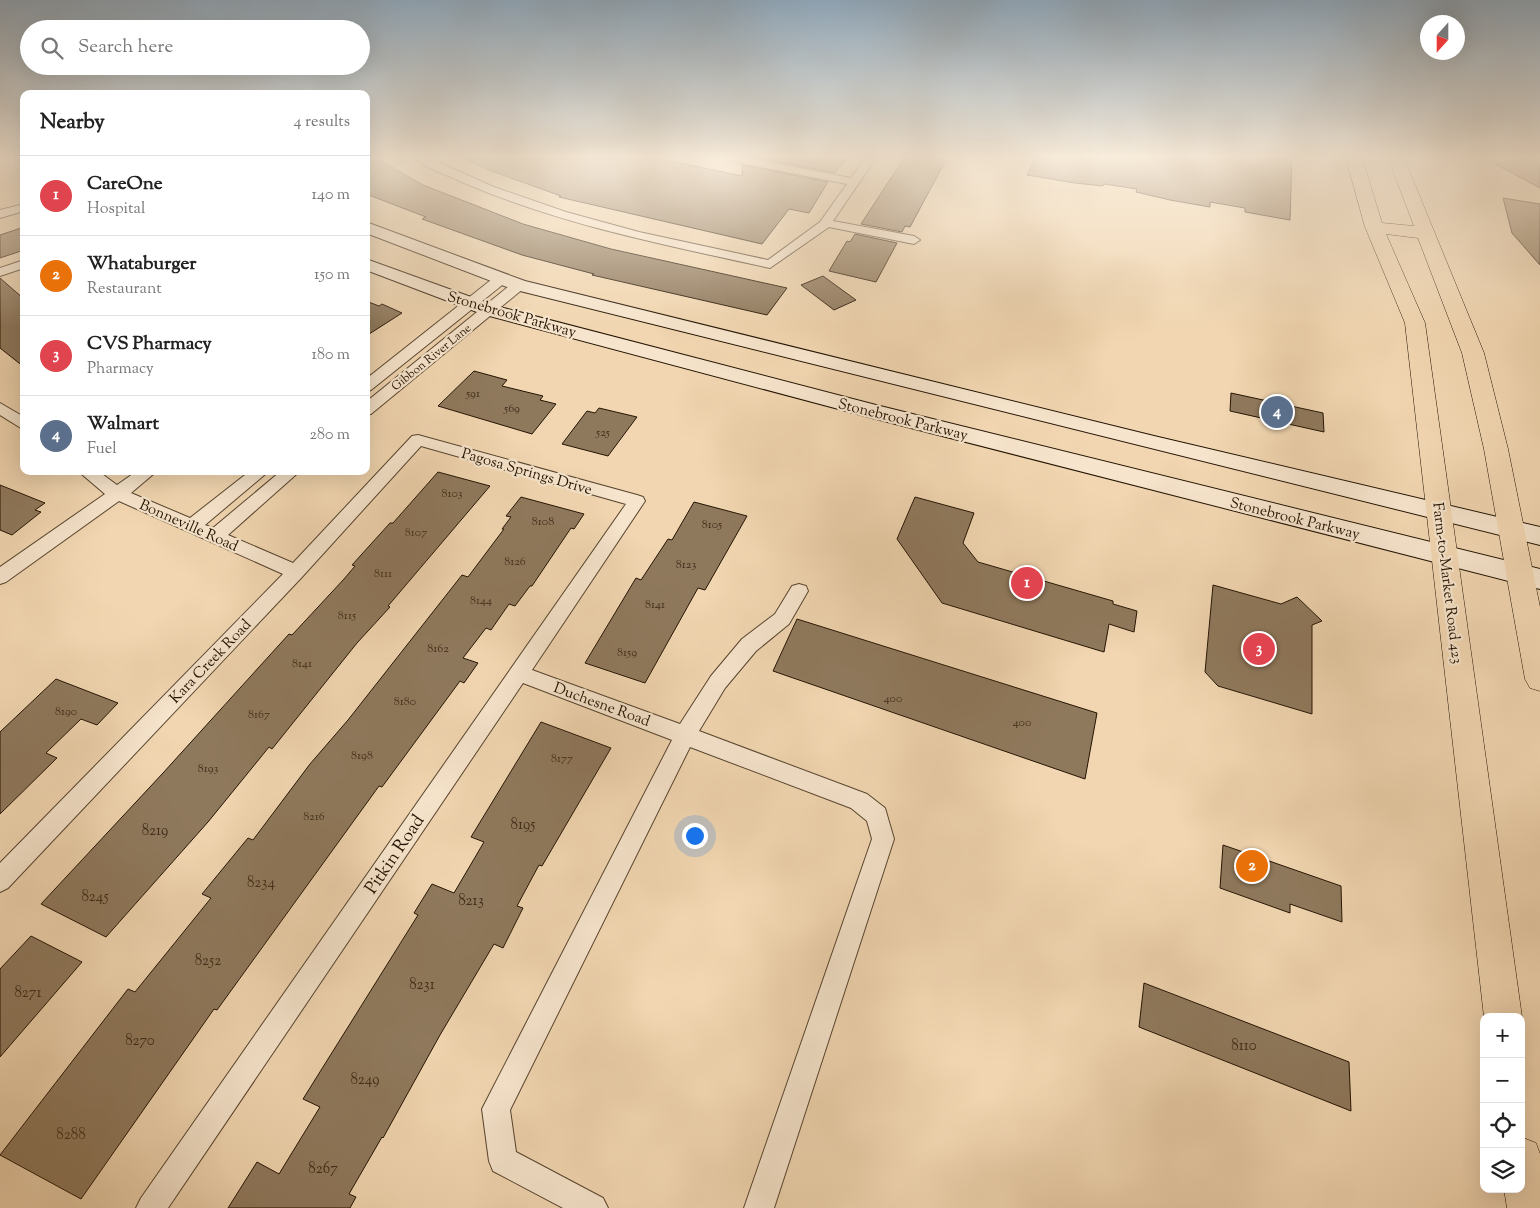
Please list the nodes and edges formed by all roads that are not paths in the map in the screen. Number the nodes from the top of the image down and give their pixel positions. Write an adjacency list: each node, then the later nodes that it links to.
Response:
1 (563, 214): 5 (street)
2 (831, 214): 5 (street)
3 (1370, 214): 6 (main road, Farm-to-Market Road 423)
4 (1418, 214): 8 (main road)
5 (826, 222): 9 (street)
6 (1374, 227): 8 (main road); 30 (main road, Farm-to-Market Road 423)
7 (370, 229): 13 (main road, Stonebrook Parkway)
8 (1425, 233): 32 (main road)
9 (914, 240)
10 (20, 265): 12 (street)
11 (370, 266): 15 (main road, Stonebrook Parkway)
12 (0, 272)
13 (501, 279): 14 (main road, Stonebrook Parkway); 15 (street, Gibbon River Lane)
14 (519, 285): 16 (street, Gibbon River Lane); 17 (main road, Stonebrook Parkway)
15 (470, 304): 16 (main road, Stonebrook Parkway); 18 (street, Gibbon River Lane)
16 (489, 310): 19 (street, Gibbon River Lane); 21 (main road, Stonebrook Parkway)
17 (893, 378): 21 (main road); 30 (main road, Stonebrook Parkway)
18 (370, 384)
19 (370, 407)
20 (0, 408): 22 (street)
21 (876, 412): 35 (main road, Stonebrook Parkway)
22 (20, 422)
23 (418, 440): 29 (street, Pagosa Springs Drive); 36 (street, Kara Creek Road)
24 (91, 475): 28 (street, Bonneville Road)
25 (143, 475): 28 (street)
26 (256, 475): 31 (street)
27 (287, 475): 34 (street)
28 (116, 493): 31 (street, Bonneville Road); 38 (street)
29 (637, 501): 40 (street, Pitkin Road)
30 (1439, 510): 32 (main road, Stonebrook Parkway); 35 (main road, Farm-to-Market Road 423)
31 (191, 527): 34 (street, Bonneville Road)
32 (1511, 529): 33 (main road, Stonebrook Parkway); 37 (main road)
33 (1540, 536)
34 (214, 537): 36 (street, Bonneville Road)
35 (1445, 555): 37 (main road, Stonebrook Parkway); 44 (main road, Farm-to-Market Road 423)
36 (296, 572): 43 (street, Kara Creek Road)
37 (1530, 576): 41 (main road)
38 (0, 577)
39 (799, 591): 42 (street)
40 (518, 673): 42 (street, Duchesne Road); 46 (street, Pitkin Road)
41 (1540, 679)
42 (685, 734): 47 (street); 48 (street, Duchesne Road)
43 (0, 880)
44 (1502, 1013)
45 (1525, 1187): 49 (main road)
46 (151, 1208)
47 (593, 1208)
48 (758, 1208)
49 (1528, 1208)

